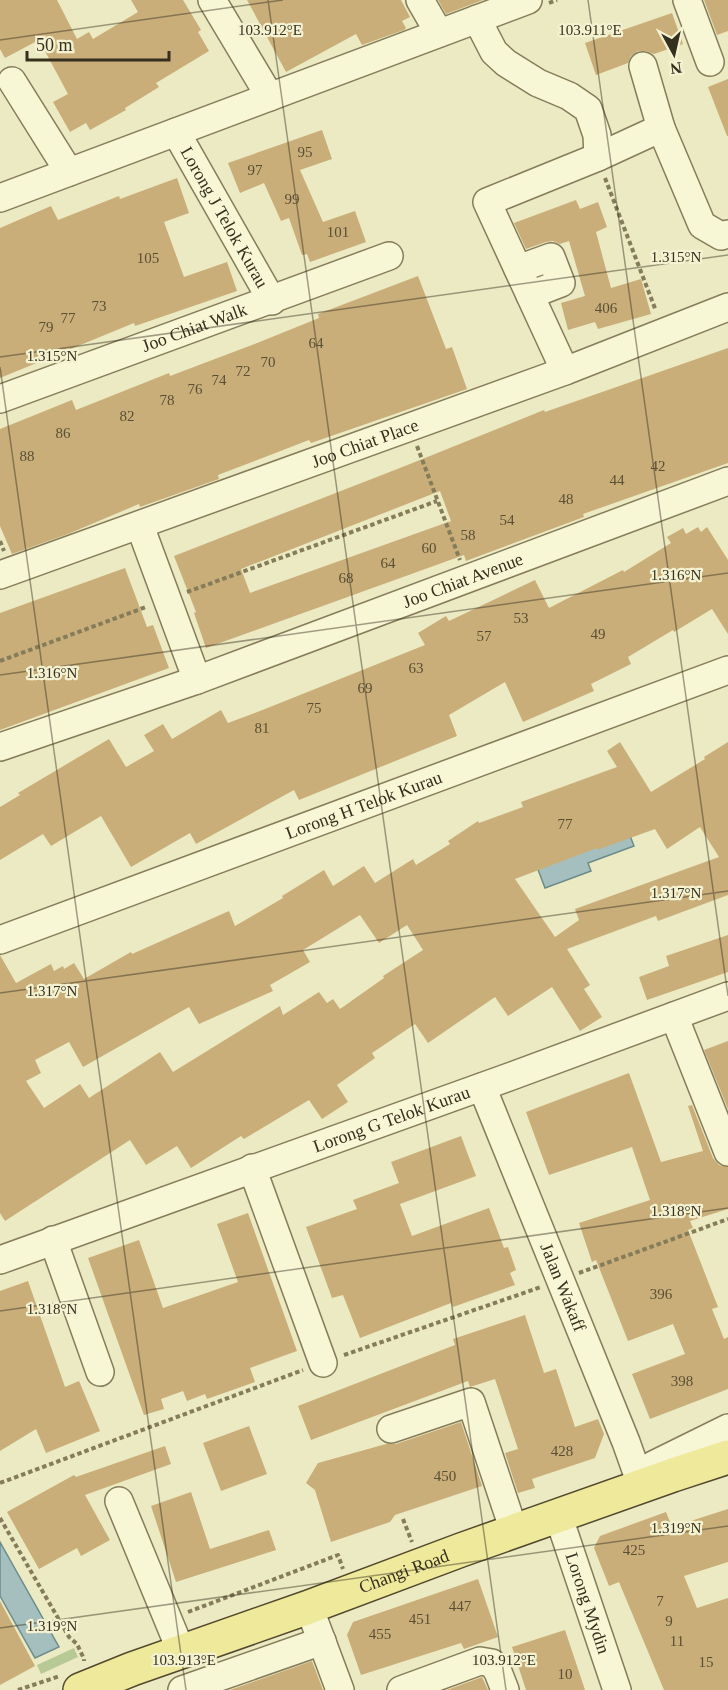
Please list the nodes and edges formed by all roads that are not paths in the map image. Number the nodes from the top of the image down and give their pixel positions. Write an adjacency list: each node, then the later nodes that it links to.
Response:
1 (212, 0): 10 (street)
2 (420, 0): 6 (street)
3 (528, 0): 5 (street, Lorong J Telok Kurau)
4 (687, 0): 7 (street)
5 (477, 19): 6 (street, Lorong J Telok Kurau); 13 (street)
6 (440, 33): 10 (street, Lorong J Telok Kurau)
7 (710, 62)
8 (643, 66): 11 (street)
9 (12, 81): 14 (street)
10 (270, 96): 12 (street, Lorong J Telok Kurau)
11 (661, 128): 13 (street); 16 (street)
12 (176, 132): 14 (street, Lorong J Telok Kurau); 18 (street, Lorong J Telok Kurau)
13 (598, 157): 20 (street)
14 (69, 172): 15 (street, Lorong J Telok Kurau)
15 (0, 198)
16 (728, 234)
17 (389, 256): 18 (street, Joo Chiat Walk)
18 (272, 301): 21 (street, Joo Chiat Walk)
19 (728, 307): 20 (street, Joo Chiat Place)
20 (565, 370): 23 (street, Joo Chiat Place)
21 (0, 399)
22 (728, 482): 26 (street, Joo Chiat Avenue)
23 (140, 526): 24 (street, Joo Chiat Place); 26 (street)
24 (0, 575)
25 (728, 670): 28 (street, Lorong H Telok Kurau)
26 (197, 680): 27 (street, Joo Chiat Avenue)
27 (0, 747)
28 (0, 940)
29 (728, 996): 30 (street, Lorong G Telok Kurau)
30 (674, 1016): 31 (street, Lorong G Telok Kurau); 32 (street)
31 (482, 1087): 33 (street, Lorong G Telok Kurau); 41 (street, Jalan Wakaff)
32 (728, 1152)
33 (252, 1168): 34 (street, Lorong G Telok Kurau); 36 (street)
34 (53, 1240): 35 (street, Lorong G Telok Kurau); 37 (street)
35 (0, 1260)
36 (322, 1363)
37 (100, 1372)
38 (728, 1428): 41 (street)
39 (391, 1429): 44 (street)
40 (728, 1457): 41 (main road, Changi Road)
41 (648, 1484): 43 (main road, Changi Road)
42 (118, 1501): 47 (street)
43 (558, 1515): 44 (main road, Changi Road); 53 (street, Lorong Mydin)
44 (514, 1532): 45 (main road, Changi Road)
45 (309, 1607): 46 (street); 47 (main road, Changi Road)
46 (322, 1641): 49 (street); 50 (street)
47 (181, 1651): 48 (main road, Changi Road)
48 (81, 1677)
49 (182, 1690)
50 (340, 1690)
51 (401, 1690): 52 (street)
52 (505, 1690)
53 (617, 1690)

